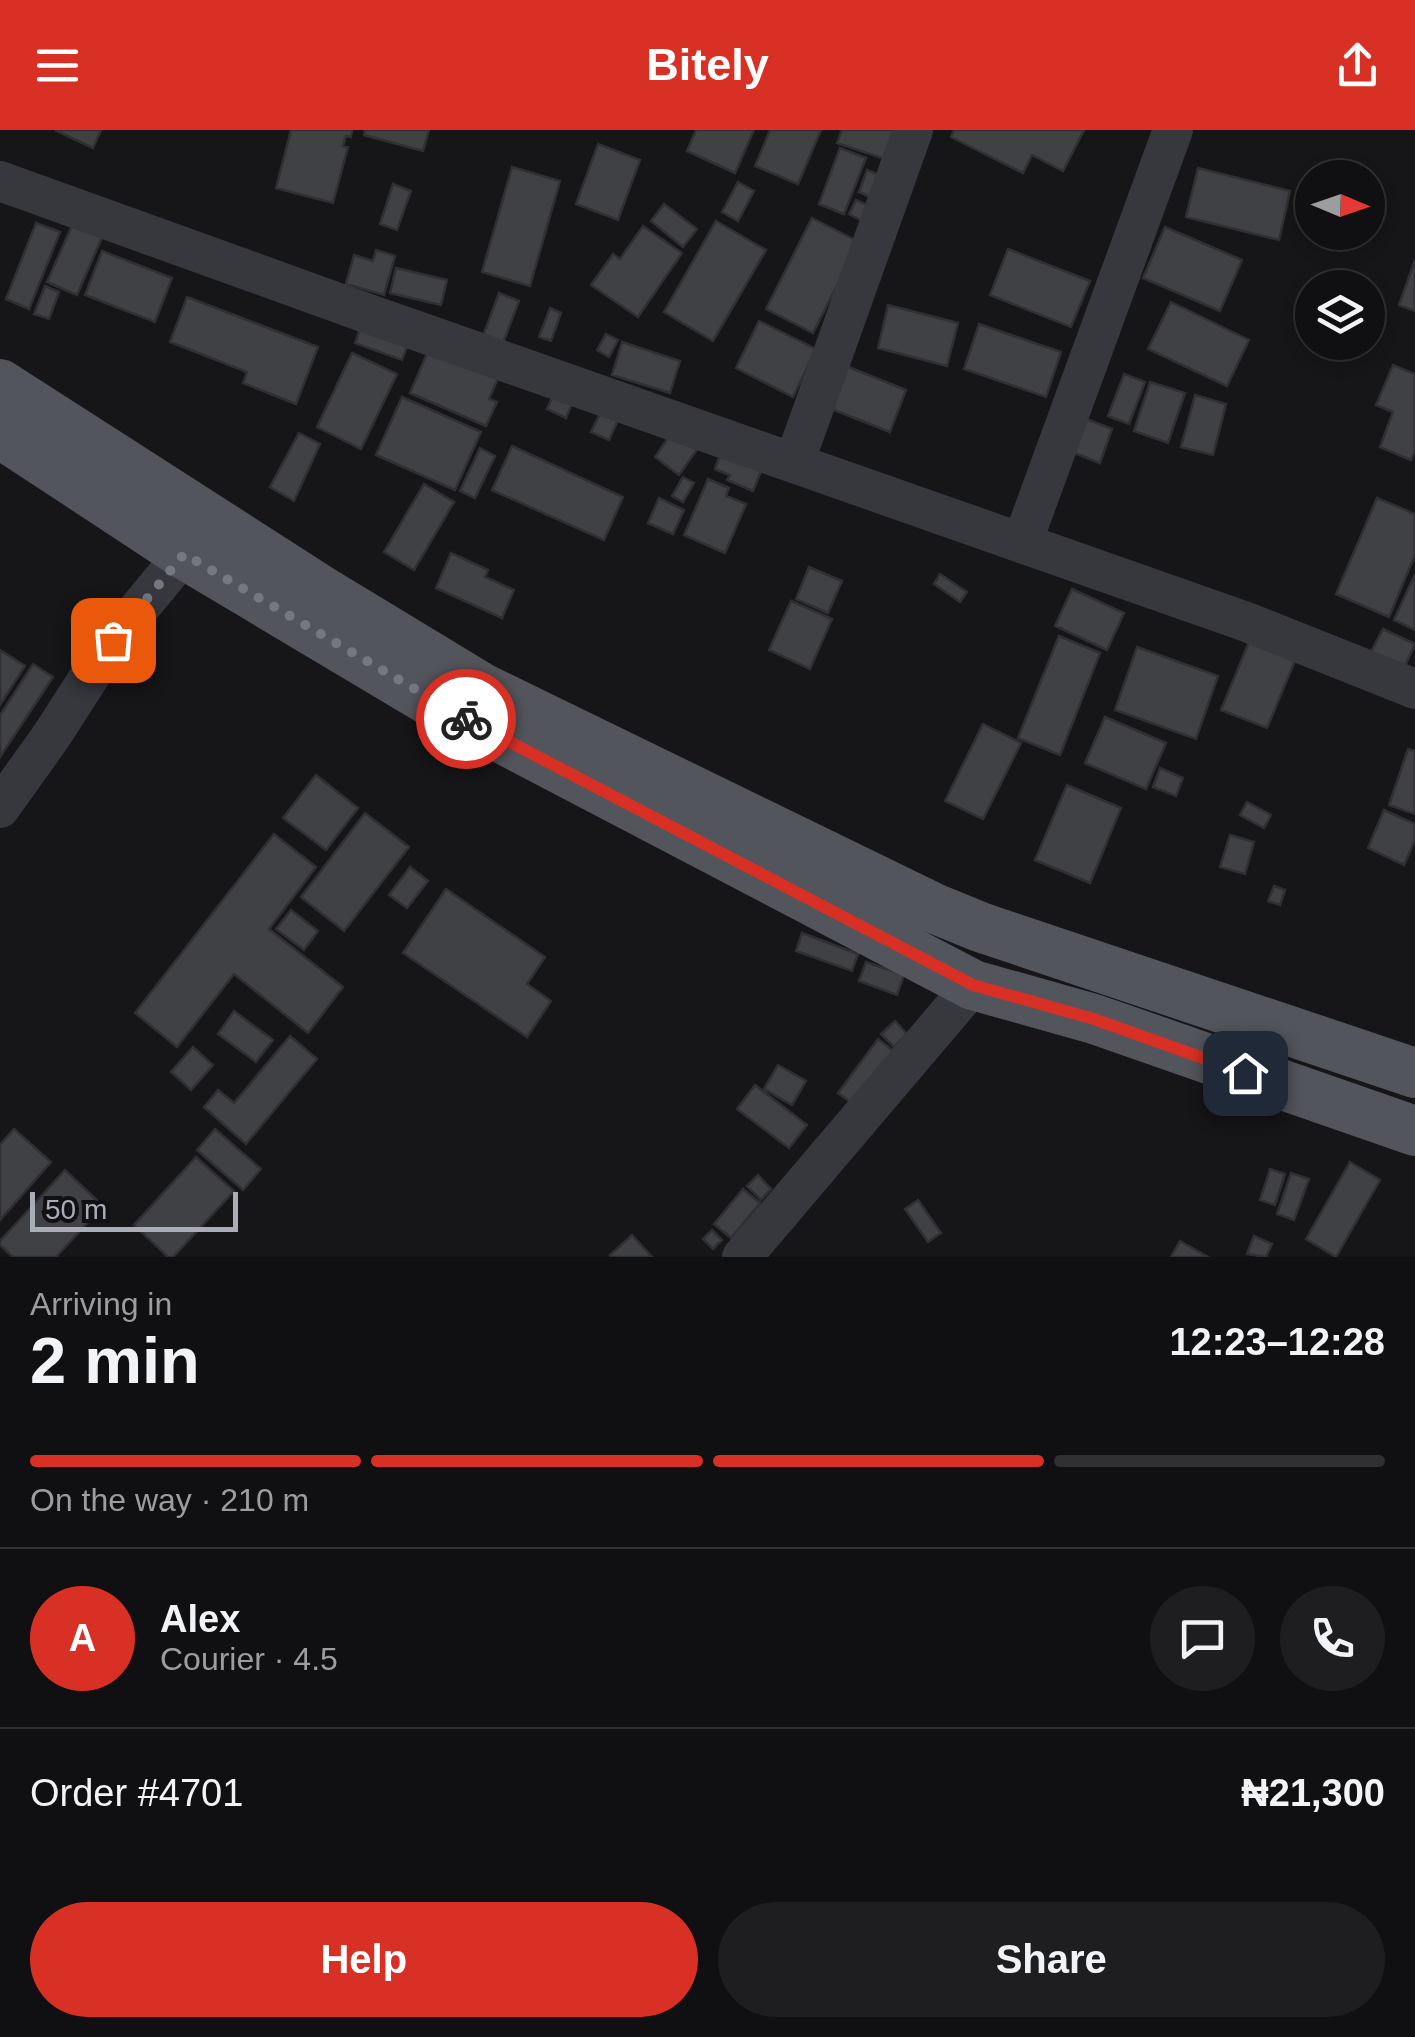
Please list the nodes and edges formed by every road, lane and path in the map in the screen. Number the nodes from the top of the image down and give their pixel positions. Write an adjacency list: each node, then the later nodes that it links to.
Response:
1 (913, 130): 6 (street)
2 (1173, 130): 7 (street)
3 (0, 181): 6 (street)
4 (0, 384): 12 (main road)
5 (0, 433): 8 (main road)
6 (794, 462): 7 (street)
7 (1022, 543): 9 (street)
8 (184, 554): 10 (street); 11 (main road)
9 (1415, 689)
10 (0, 808)
11 (973, 985): 13 (main road); 14 (street)
12 (1415, 1073)
13 (1415, 1131)
14 (742, 1257)

